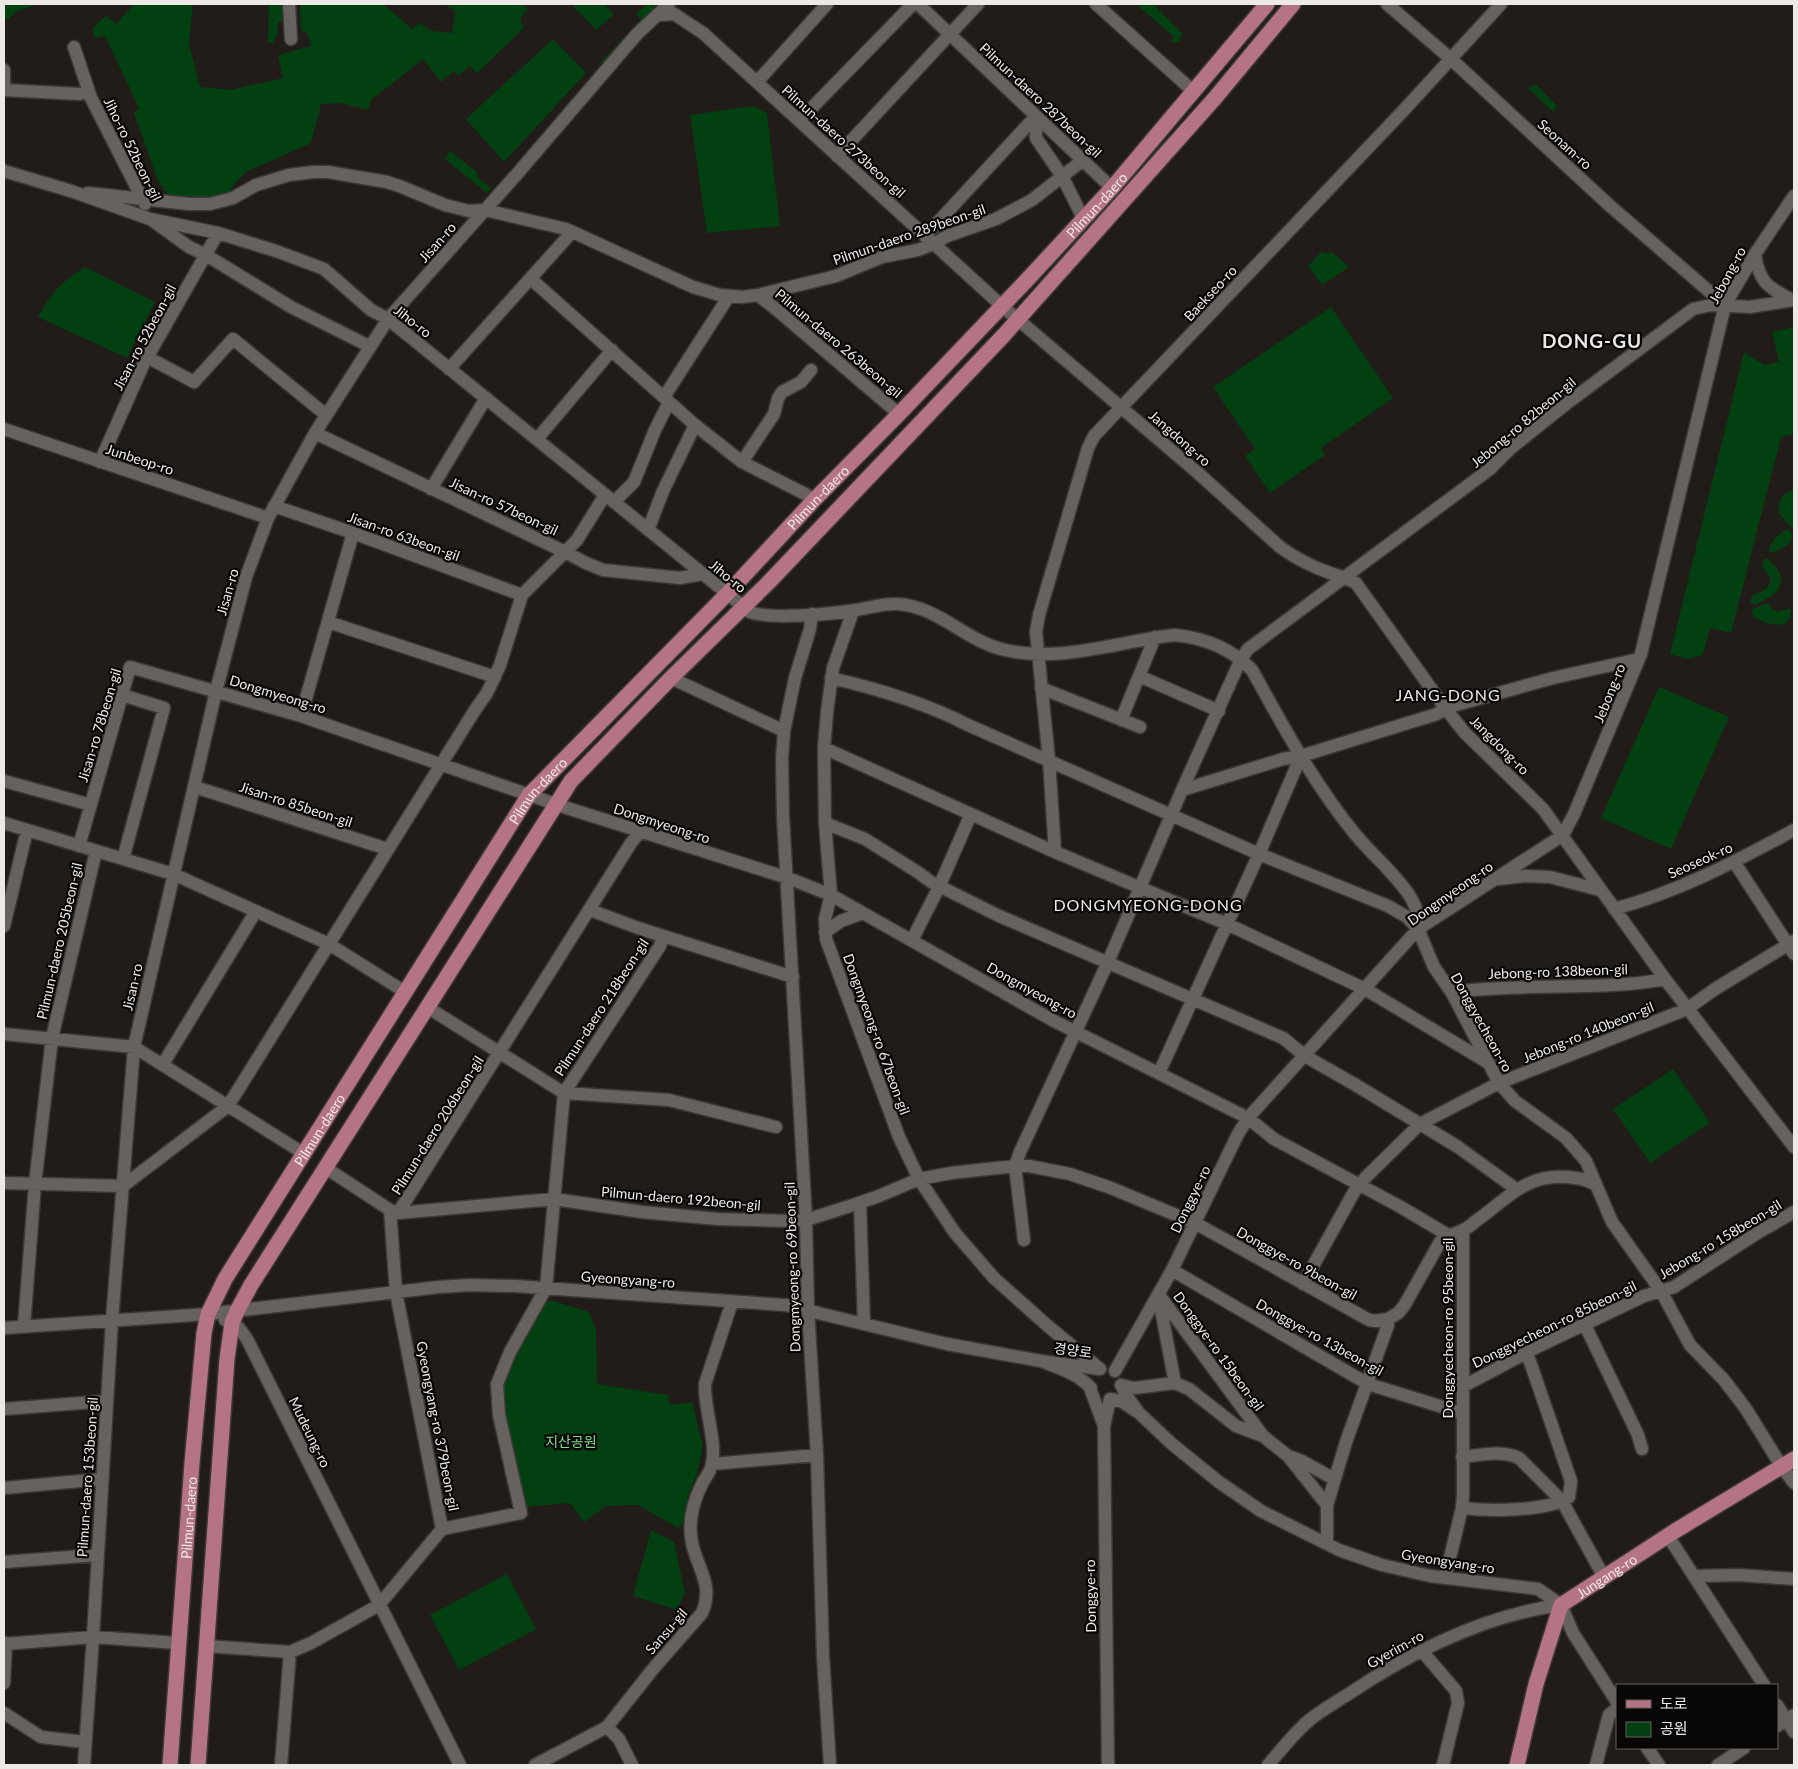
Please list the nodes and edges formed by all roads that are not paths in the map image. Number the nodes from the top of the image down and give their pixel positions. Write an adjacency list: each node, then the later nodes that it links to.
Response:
1 (289, 4): 13 (street)
2 (669, 4): 11 (street, Jisan-ro)
3 (827, 4): 17 (street)
4 (919, 4): 12 (street, Pilmun-daero 287beon-gil); 21 (street, Pilmun-daero 287beon-gil)
5 (978, 4): 12 (street)
6 (1096, 4): 18 (street)
7 (1266, 4): 18 (main road, Pilmun-daero)
8 (1293, 4): 45 (main road, Pilmun-daero)
9 (1387, 4): 15 (street, Seonam-ro)
10 (1501, 4): 15 (street, Baekseo-ro)
11 (658, 15): 17 (street, Pilmun-daero 273beon-gil); 30 (street, Jisan-ro)
12 (950, 34): 20 (street, Pilmun-daero 287beon-gil); 22 (street)
13 (290, 40)
14 (74, 47): 19 (street, Jiho-ro 52beon-gil)
15 (1451, 59): 42 (street, Seonam-ro); 53 (street, Baekseo-ro)
16 (4, 70): 19 (street, Jiho-ro 52beon-gil)
17 (757, 82): 21 (street, Pilmun-daero 273beon-gil)
18 (1193, 91): 26 (main road, Pilmun-daero)
19 (89, 92): 29 (street, Jiho-ro 52beon-gil)
20 (1036, 116): 23 (street, Pilmun-daero 287beon-gil); 25 (street); 35 (street)
21 (799, 121): 22 (street, Pilmun-daero 273beon-gil)
22 (838, 156): 35 (street, Pilmun-daero 273beon-gil)
23 (1083, 160): 25 (street, Pilmun-daero 289beon-gil); 26 (street, Pilmun-daero 287beon-gil)
24 (4, 171): 27 (street, Jiho-ro)
25 (1062, 176): 31 (street); 35 (street, Pilmun-daero 289beon-gil)
26 (1112, 188): 31 (main road, Pilmun-daero)
27 (70, 191): 29 (street, Pilmun-daero 263beon-gil); 32 (street, Jiho-ro)
28 (1794, 196): 36 (street, Jebong-ro)
29 (144, 199): 30 (street, Pilmun-daero 263beon-gil); 32 (street, Jiho-ro 52beon-gil)
30 (485, 210): 33 (street, Pilmun-daero 263beon-gil); 44 (street, Jisan-ro)
31 (1083, 218): 43 (main road, Pilmun-daero)
32 (150, 219): 34 (street, Jiho-ro); 37 (street)
33 (572, 232): 38 (street); 40 (street, Pilmun-daero 263beon-gil)
34 (218, 233): 37 (street, Jisan-ro 52beon-gil); 44 (street, Jiho-ro)
35 (930, 240): 39 (street, Pilmun-daero 289beon-gil); 43 (street, Pilmun-daero 273beon-gil)
36 (1755, 254): 41 (street); 42 (street, Jebong-ro)
37 (206, 255): 46 (street); 48 (street, Jisan-ro 52beon-gil)
38 (531, 279): 47 (street); 49 (street)
39 (758, 295): 40 (street, Pilmun-daero 263beon-gil); 54 (street, Pilmun-daero 263beon-gil)
40 (729, 296): 52 (street)
41 (1793, 300): 42 (street, Jebong-ro 82beon-gil)
42 (1725, 305): 71 (street, Jebong-ro 82beon-gil); 81 (street, Jebong-ro)
43 (1002, 306): 45 (street, Jangdong-ro); 54 (main road, Pilmun-daero)
44 (388, 319): 46 (street, Jisan-ro); 49 (street, Jiho-ro)
45 (1017, 319): 53 (street, Jangdong-ro); 74 (main road, Pilmun-daero)
46 (369, 346): 55 (street, Jisan-ro)
47 (612, 350): 52 (street); 59 (street)
48 (147, 357): 55 (street); 60 (street, Jisan-ro 52beon-gil)
49 (449, 369): 51 (street, Jiho-ro)
50 (811, 370): 61 (street)
51 (486, 398): 59 (street, Jiho-ro); 62 (street, Jisan-ro 57beon-gil)
52 (667, 399): 56 (street); 63 (street)
53 (1122, 408): 71 (street, Jangdong-ro); 79 (street, Baekseo-ro)
54 (899, 414): 64 (main road, Pilmun-daero)
55 (326, 415): 58 (street, Jisan-ro)
56 (695, 425): 61 (street); 67 (street)
57 (4, 429): 60 (street, Junbeop-ro)
58 (314, 433): 62 (street, Jisan-ro 57beon-gil); 65 (street, Jisan-ro)
59 (537, 439): 63 (street, Jiho-ro)
60 (100, 462): 66 (street, Junbeop-ro)
61 (742, 462): 64 (street)
62 (431, 488): 69 (street, Jisan-ro 57beon-gil)
63 (610, 499): 67 (street, Jiho-ro); 69 (street)
64 (815, 499): 72 (main road, Pilmun-daero)
65 (274, 506): 66 (street, Jisan-ro); 68 (street, Jisan-ro 63beon-gil)
66 (268, 518): 87 (street, Jisan-ro)
67 (648, 530): 70 (street, Jiho-ro)
68 (353, 533): 73 (street, Jisan-ro 63beon-gil); 77 (street)
69 (565, 552): 70 (street, Jisan-ro 57beon-gil); 73 (street)
70 (702, 574): 72 (street, Jiho-ro)
71 (1346, 578): 80 (street); 89 (street, Jangdong-ro)
72 (727, 594): 74 (street, Jiho-ro); 102 (main road, Pilmun-daero)
73 (522, 595): 83 (street)
74 (744, 608): 76 (street, Donggyecheon-ro); 84 (main road, Pilmun-daero)
75 (853, 611): 76 (street, Donggyecheon-ro); 79 (street, Donggyecheon-ro); 85 (street)
76 (812, 614): 94 (street, Dongmyeong-ro 69beon-gil)
77 (328, 622): 83 (street); 91 (street)
78 (1155, 637): 79 (street, Donggyecheon-ro); 80 (street, Donggyecheon-ro); 82 (street)
79 (1038, 654): 86 (street)
80 (1241, 659): 90 (street); 96 (street, Donggyecheon-ro)
81 (1639, 659): 89 (street); 112 (street, Jebong-ro)
82 (1139, 676): 90 (street); 92 (street)
83 (494, 677): 98 (street)
84 (671, 678): 94 (street); 104 (main road, Pilmun-daero)
85 (831, 678): 95 (street, Dongmyeong-ro 67beon-gil); 97 (street)
86 (1041, 688): 92 (street); 97 (street)
87 (216, 691): 88 (street, Jisan-ro 78beon-gil); 91 (street, Dongmyeong-ro); 100 (street, Jisan-ro)
88 (122, 695): 103 (street, Jisan-ro 78beon-gil); 118 (street)
89 (1444, 708): 96 (street); 112 (street, Jangdong-ro)
90 (1219, 711): 101 (street)
91 (302, 716): 98 (street, Dongmyeong-ro)
92 (1121, 720): 93 (street)
93 (1140, 727)
94 (784, 731): 121 (street, Dongmyeong-ro 69beon-gil)
95 (824, 748): 105 (street); 108 (street, Dongmyeong-ro 67beon-gil)
96 (1301, 756): 101 (street); 117 (street); 133 (street, Donggyecheon-ro)
97 (1049, 760): 106 (street); 116 (street)
98 (441, 764): 102 (street, Dongmyeong-ro); 114 (street)
99 (4, 781): 103 (street)
100 (195, 787): 114 (street, Jisan-ro 85beon-gil); 120 (street, Jisan-ro)
101 (1182, 790): 106 (street)
102 (529, 795): 104 (street, Dongmyeong-ro); 143 (main road, Pilmun-daero)
103 (91, 805): 113 (street, Jisan-ro 78beon-gil)
104 (558, 805): 111 (street, Dongmyeong-ro); 146 (main road, Pilmun-daero)
105 (971, 814): 116 (street); 123 (street)
106 (1171, 816): 117 (street); 124 (street)
107 (4, 823): 109 (street, Pilmun-daero 205beon-gil)
108 (825, 823): 123 (street); 126 (street, Dongmyeong-ro 67beon-gil)
109 (27, 830): 113 (street, Pilmun-daero 205beon-gil); 132 (street)
110 (1794, 830): 119 (street, Seoseok-ro)
111 (640, 832): 121 (street, Dongmyeong-ro); 128 (street)
112 (1563, 835): 122 (street, Dongmyeong-ro); 125 (street)
113 (79, 846): 115 (street, Pilmun-daero 205beon-gil)
114 (387, 849): 137 (street)
115 (96, 851): 118 (street, Pilmun-daero 205beon-gil); 150 (street, Pilmun-daero 205beon-gil)
116 (1055, 852): 124 (street)
117 (1260, 854): 131 (street); 133 (street)
118 (123, 859): 120 (street, Pilmun-daero 205beon-gil)
119 (1735, 862): 127 (street, Seoseok-ro); 138 (street)
120 (173, 874): 129 (street, Pilmun-daero 205beon-gil); 151 (street, Jisan-ro)
121 (788, 878): 126 (street, Dongmyeong-ro); 140 (street, Dongmyeong-ro 69beon-gil)
122 (1493, 880): 125 (street); 133 (street, Dongmyeong-ro)
123 (939, 887): 136 (street); 139 (street)
124 (1140, 887): 131 (street); 139 (street)
125 (1600, 890): 127 (street)
126 (831, 895): 130 (street, Dongmyeong-ro); 134 (street, Dongmyeong-ro 67beon-gil)
127 (1614, 909): 141 (street)
128 (590, 910): 135 (street, Pilmun-daero 218beon-gil); 152 (street)
129 (256, 911): 137 (street, Pilmun-daero 205beon-gil); 155 (street)
130 (863, 913): 134 (street); 136 (street, Dongmyeong-ro)
131 (1227, 924): 142 (street); 145 (street)
132 (4, 926)
133 (1418, 929): 142 (street, Dongmyeong-ro); 144 (street, Donggyecheon-ro)
134 (825, 932): 167 (street, Dongmyeong-ro 67beon-gil)
135 (663, 936): 140 (street, Pilmun-daero 218beon-gil); 158 (street, Pilmun-daero 218beon-gil)
136 (912, 940): 148 (street, Dongmyeong-ro)
137 (329, 944): 143 (street, Pilmun-daero 205beon-gil); 159 (street)
138 (1792, 947): 147 (street, Jebong-ro 140beon-gil)
139 (1108, 962): 145 (street); 148 (street)
140 (792, 977): 178 (street, Dongmyeong-ro 69beon-gil)
141 (1665, 978): 144 (street, Jebong-ro 138beon-gil); 147 (street)
142 (1365, 989): 153 (street, Dongmyeong-ro); 154 (street)
143 (405, 992): 164 (main road, Pilmun-daero)
144 (1452, 994): 154 (street, Donggyecheon-ro)
145 (1193, 999): 153 (street); 156 (street)
146 (428, 1007): 152 (street, Pilmun-daero 206beon-gil); 166 (main road, Pilmun-daero)
147 (1687, 1009): 157 (street, Jebong-ro 140beon-gil); 163 (street)
148 (1077, 1031): 156 (street, Dongmyeong-ro); 165 (street, Dongmyeong-ro)
149 (4, 1034): 150 (street)
150 (52, 1038): 151 (street); 169 (street, Pilmun-daero 205beon-gil)
151 (134, 1047): 155 (street); 172 (street, Jisan-ro)
152 (500, 1053): 158 (street, Pilmun-daero 206beon-gil); 176 (street, Pilmun-daero 206beon-gil)
153 (1305, 1056): 160 (street, Dongmyeong-ro); 161 (street)
154 (1487, 1062): 157 (street, Donggyecheon-ro)
155 (163, 1064): 159 (street)
156 (1159, 1073): 160 (street, Dongmyeong-ro)
157 (1499, 1083): 161 (street, Jebong-ro 140beon-gil); 171 (street, Donggyecheon-ro)
158 (564, 1093): 162 (street, Pilmun-daero 206beon-gil); 174 (street)
159 (228, 1106): 164 (street); 172 (street)
160 (1248, 1118): 170 (street); 179 (street, Donggye-ro)
161 (1420, 1124): 170 (street, Jebong-ro 140beon-gil); 173 (street)
162 (776, 1127)
163 (1794, 1147)
164 (303, 1153): 191 (main road, Pilmun-daero)
165 (1015, 1166): 167 (street, Donggye-ro 9beon-gil); 179 (street, Donggye-ro 9beon-gil); 182 (street)
166 (326, 1168): 176 (street); 192 (main road, Pilmun-daero)
167 (919, 1179): 175 (street); 201 (street, Dongmyeong-ro 67beon-gil)
168 (4, 1183): 169 (street)
169 (35, 1184): 172 (street); 197 (street, Pilmun-daero 205beon-gil)
170 (1359, 1185): 181 (street); 184 (street, Jebong-ro 140beon-gil)
171 (1596, 1185): 173 (street, Donggyecheon-ro 95beon-gil); 186 (street, Donggyecheon-ro)
172 (123, 1186): 194 (street, Jisan-ro)
173 (1516, 1189): 180 (street, Donggyecheon-ro 95beon-gil)
174 (554, 1199): 176 (street, Pilmun-daero 192beon-gil); 178 (street, Pilmun-daero 192beon-gil); 185 (street)
175 (855, 1205): 178 (street, Pilmun-daero 192beon-gil); 195 (street)
176 (394, 1212): 187 (street)
177 (1794, 1212): 186 (street, Jebong-ro 158beon-gil)
178 (806, 1220): 190 (street, Dongmyeong-ro 69beon-gil)
179 (1195, 1223): 183 (street, Donggye-ro); 184 (street, Donggye-ro 9beon-gil)
180 (1463, 1230): 181 (street); 206 (street, Donggyecheon-ro 95beon-gil)
181 (1448, 1235): 193 (street)
182 (1024, 1240)
183 (1172, 1270): 188 (street, Donggye-ro); 204 (street, Donggye-ro 13beon-gil)
184 (1303, 1284): 193 (street, Donggye-ro 9beon-gil)
185 (546, 1288): 187 (street, Gyeongyang-ro); 189 (street, Gyeongyang-ro); 228 (street)
186 (1661, 1291): 196 (street, Donggyecheon-ro 85beon-gil); 219 (street, Donggyecheon-ro)
187 (396, 1292): 192 (street, Gyeongyang-ro); 228 (street, Gyeongyang-ro 379beon-gil)
188 (1159, 1295): 202 (street, Donggye-ro); 203 (street, Donggye-ro 15beon-gil); 214 (street, Donggye-ro 15beon-gil)
189 (732, 1302): 190 (street, Gyeongyang-ro); 220 (street, Sansu-gil)
190 (808, 1310): 195 (street, Gyeongyang-ro); 216 (street, Dongmyeong-ro 69beon-gil)
191 (208, 1314): 192 (street, Gyeongyang-ro); 194 (street); 241 (main road, Pilmun-daero)
192 (234, 1317): 237 (street, Mudeung-ro); 242 (main road, Pilmun-daero)
193 (1388, 1319): 204 (street)
194 (112, 1320): 197 (street); 209 (street, Pilmun-daero 153beon-gil)
195 (864, 1324): 200 (street, Gyeongyang-ro)
196 (1585, 1325): 199 (street, Donggyecheon-ro 85beon-gil); 215 (street)
197 (24, 1326): 198 (street)
198 (4, 1328)
199 (1527, 1353): 206 (street, Donggyecheon-ro 85beon-gil); 225 (street)
200 (1041, 1361): 201 (street, 경양로); 207 (street, 경양로)
201 (1100, 1369): 202 (street, 경양로); 207 (street, 경양로)
202 (1115, 1371): 205 (street)
203 (1175, 1383): 205 (street); 214 (street, Donggye-ro 15beon-gil)
204 (1368, 1384): 212 (street, Donggye-ro 13beon-gil); 222 (street)
205 (1121, 1385): 208 (street); 211 (street)
206 (1462, 1387): 212 (street, Donggyecheon-ro 95beon-gil)
207 (1091, 1390): 208 (street, 경양로); 213 (street)
208 (1110, 1398): 211 (street, 경양로); 213 (street)
209 (107, 1401): 210 (street); 221 (street, Pilmun-daero 153beon-gil)
210 (4, 1409)
211 (1139, 1413): 230 (street, Gyeongyang-ro)
212 (1462, 1413): 218 (street, Donggyecheon-ro 95beon-gil)
213 (1104, 1426): 266 (street, Donggye-ro)
214 (1263, 1436): 217 (street, Donggye-ro 15beon-gil)
215 (1642, 1449)
216 (817, 1455): 220 (street); 265 (street, Dongmyeong-ro 69beon-gil)
217 (1288, 1456): 222 (street, Donggye-ro 15beon-gil); 226 (street)
218 (1462, 1456): 225 (street); 227 (street, Donggyecheon-ro 95beon-gil)
219 (1788, 1463): 223 (street, Donggyecheon-ro); 229 (main road, Jungang-ro)
220 (712, 1464): 252 (street, Sansu-gil)
221 (102, 1479): 224 (street); 231 (street, Pilmun-daero 153beon-gil)
222 (1334, 1479): 226 (street)
223 (1794, 1483)
224 (4, 1488)
225 (1562, 1501): 227 (street); 234 (street)
226 (1327, 1505): 230 (street)
227 (1462, 1508): 235 (street, Donggyecheon-ro 95beon-gil)
228 (442, 1529): 237 (street, Gyeongyang-ro 379beon-gil)
229 (1668, 1536): 233 (street); 234 (main road, Jungang-ro)
230 (1327, 1544): 235 (street, Gyeongyang-ro)
231 (97, 1555): 232 (street); 239 (street, Pilmun-daero 153beon-gil)
232 (4, 1562)
233 (1696, 1576): 236 (street); 246 (street)
234 (1604, 1577): 238 (main road, Jungang-ro)
235 (1445, 1578): 238 (street, Gyeongyang-ro)
236 (1794, 1579)
237 (379, 1605): 244 (street); 262 (street, Mudeung-ro)
238 (1561, 1605): 243 (street, Gyerim-ro); 247 (street); 269 (main road, Jungang-ro)
239 (93, 1637): 240 (street); 241 (street); 254 (street, Pilmun-daero 153beon-gil)
240 (5, 1643): 245 (street)
241 (178, 1643): 259 (main road, Pilmun-daero)
242 (206, 1646): 244 (street); 260 (main road, Pilmun-daero)
243 (1422, 1651): 267 (street, Gyerim-ro); 268 (street)
244 (290, 1652): 261 (street)
245 (4, 1683)
246 (1763, 1684)
247 (1616, 1700)
248 (1778, 1707): 251 (street)
249 (1616, 1709): 270 (street)
250 (4, 1712): 254 (street)
251 (1786, 1720): 253 (street)
252 (608, 1727): 257 (street, Sansu-gil); 264 (street)
253 (1794, 1732)
254 (85, 1742): 258 (street, Pilmun-daero 153beon-gil)
255 (1648, 1749): 271 (street)
256 (1742, 1749): 272 (street)
257 (554, 1761): 263 (street, Sansu-gil)
258 (84, 1765)
259 (170, 1765)
260 (198, 1765)
261 (281, 1765)
262 (460, 1765)
263 (535, 1765)
264 (632, 1765)
265 (830, 1765)
266 (1108, 1765)
267 (1268, 1765)
268 (1443, 1765)
269 (1517, 1765)
270 (1596, 1765)
271 (1659, 1765)
272 (1718, 1765)

